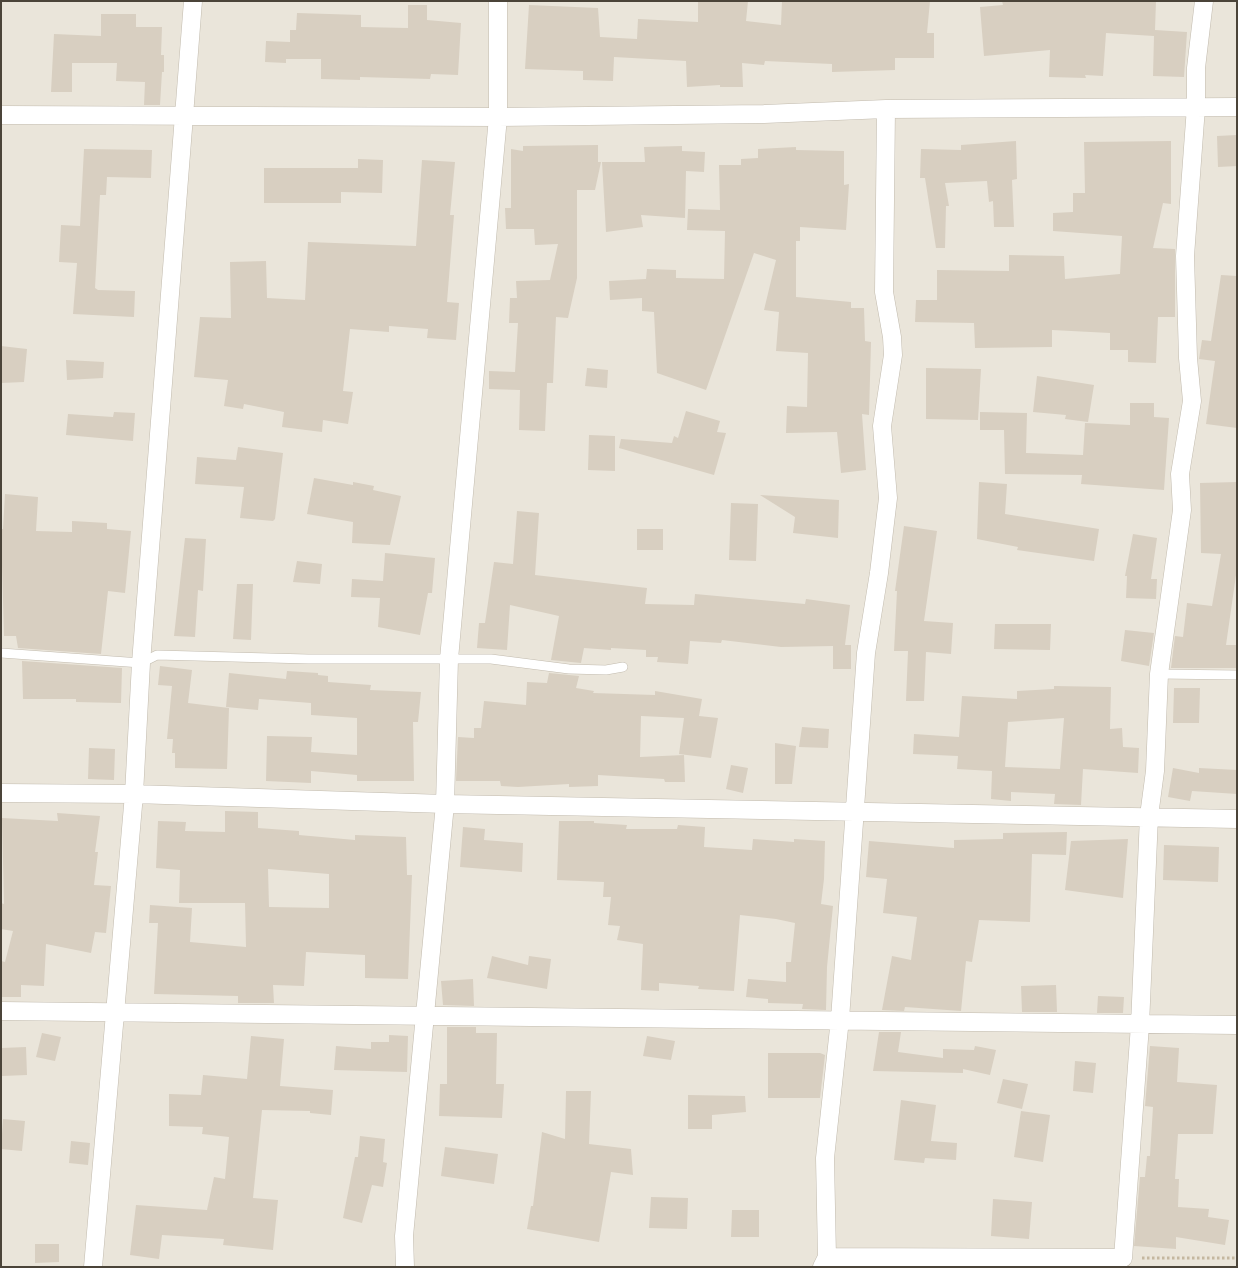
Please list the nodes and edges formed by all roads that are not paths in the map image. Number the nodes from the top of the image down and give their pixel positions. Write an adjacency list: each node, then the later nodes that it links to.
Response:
1 (193, 1): 8 (street)
2 (498, 1): 9 (street)
3 (1204, 1): 5 (street)
4 (1237, 106): 5 (street)
5 (1196, 107): 6 (street); 14 (street)
6 (886, 109): 9 (street); 19 (street)
7 (1, 115): 8 (street)
8 (186, 116): 9 (street); 12 (street)
9 (498, 118): 11 (street)
10 (1, 653): 12 (lane)
11 (449, 659): 12 (lane); 13 (lane); 18 (street)
12 (142, 664): 17 (street)
13 (624, 667)
14 (1159, 674): 15 (lane); 20 (street)
15 (1237, 675)
16 (1, 793): 17 (street)
17 (134, 794): 18 (street); 23 (street)
18 (445, 804): 19 (street); 24 (street)
19 (856, 812): 20 (street); 25 (street)
20 (1148, 816): 21 (street); 26 (street)
21 (1237, 819)
22 (1, 1011): 23 (street)
23 (115, 1014): 24 (street); 29 (street)
24 (426, 1017): 25 (street); 30 (street)
25 (840, 1019): 26 (street); 28 (street)
26 (1140, 1025): 27 (street); 28 (street)
27 (1237, 1025)
28 (825, 1262)
29 (93, 1267)
30 (405, 1267)

